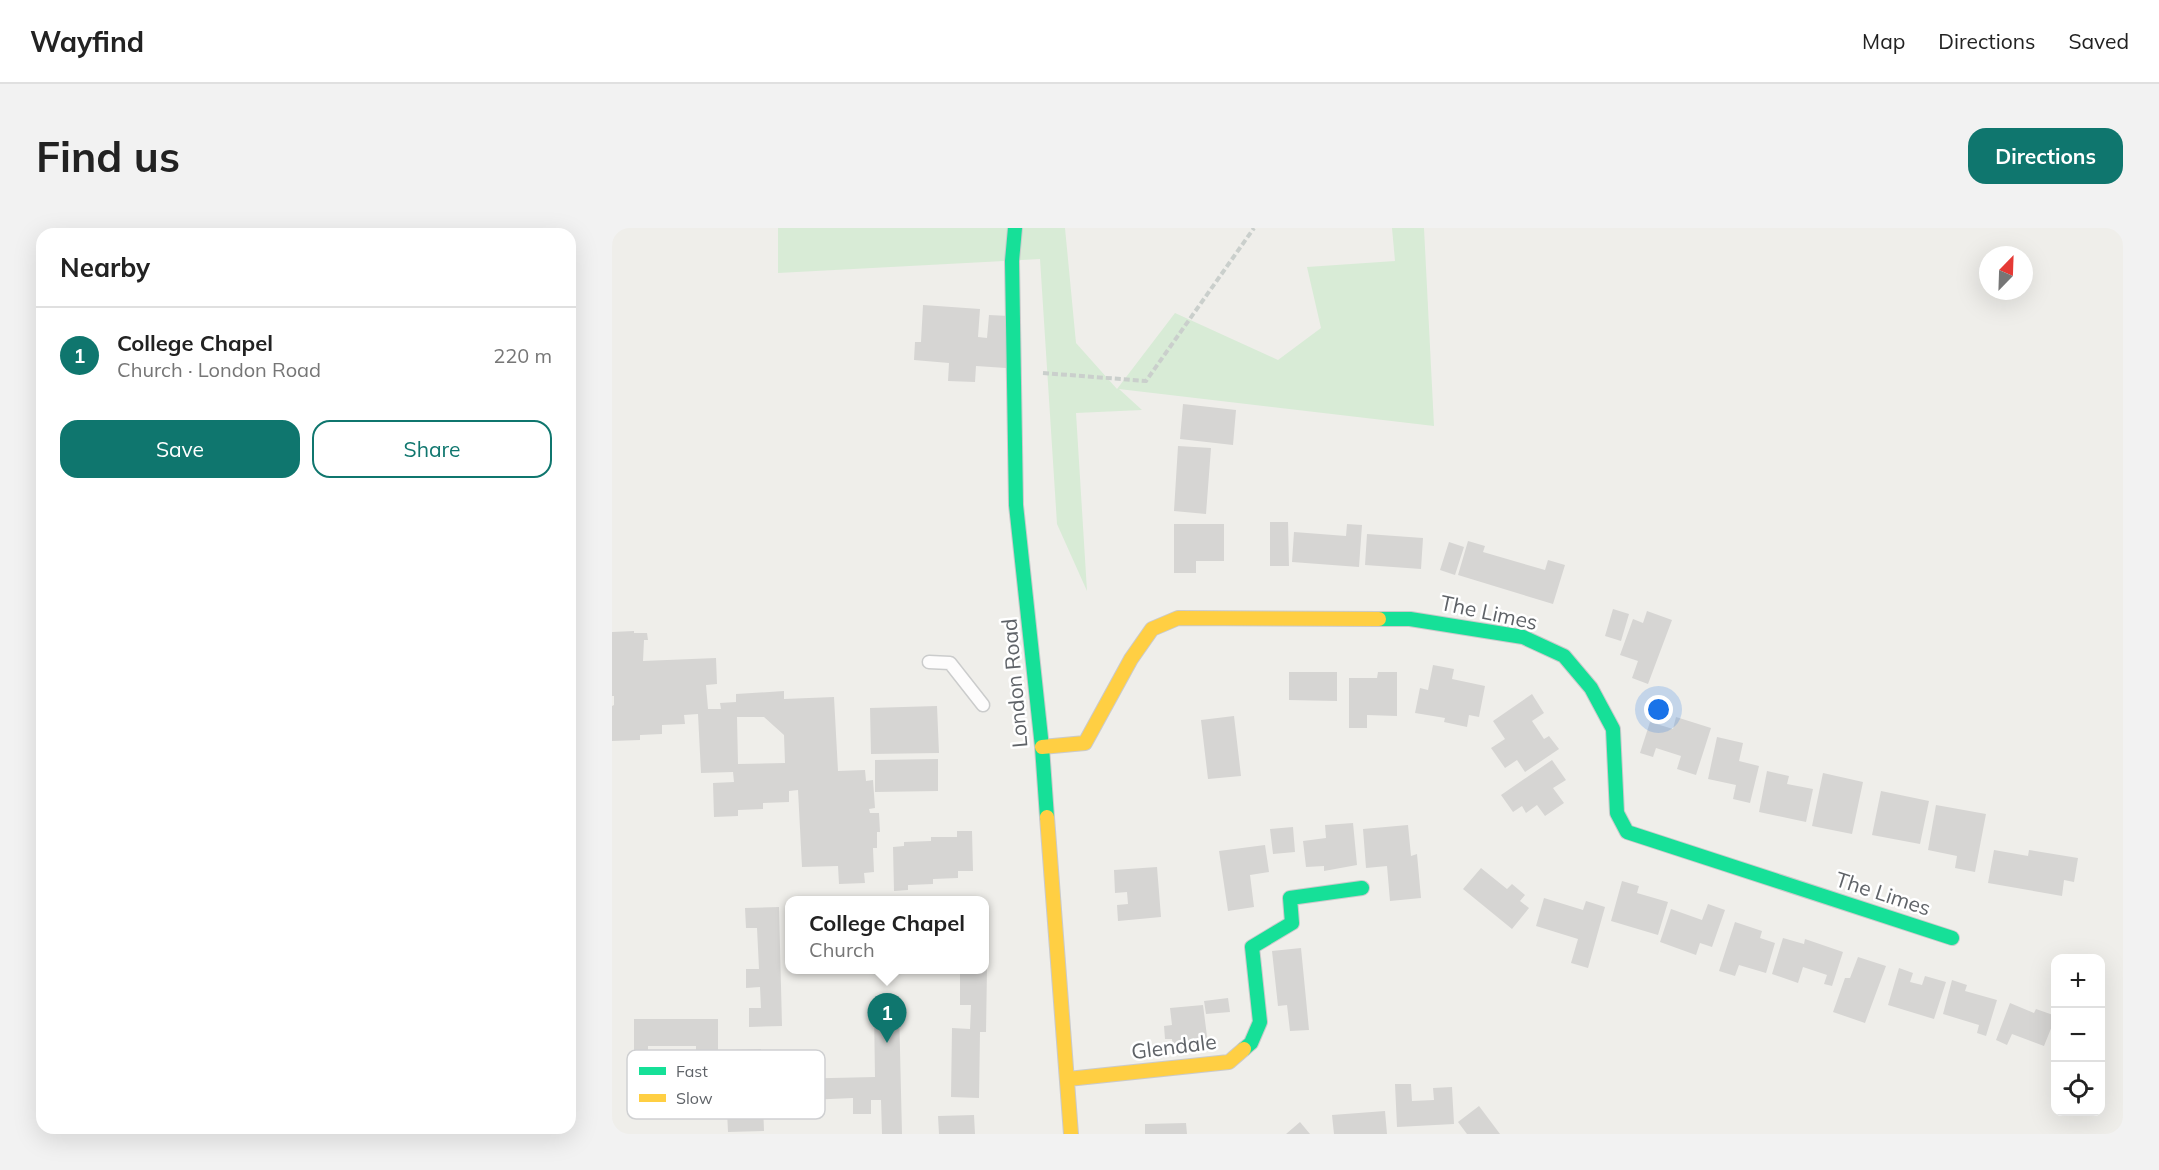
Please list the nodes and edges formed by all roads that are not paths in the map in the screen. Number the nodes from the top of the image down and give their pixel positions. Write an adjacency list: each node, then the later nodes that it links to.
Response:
1 (1015, 228): 4 (main road, London Road)
2 (929, 662): 3 (lane)
3 (983, 705)
4 (1042, 747): 6 (main road, The Limes); 7 (main road, London Road)
5 (1362, 888): 7 (main road, Glendale)
6 (1952, 938)
7 (1068, 1078): 8 (main road, London Road)
8 (1071, 1134)

